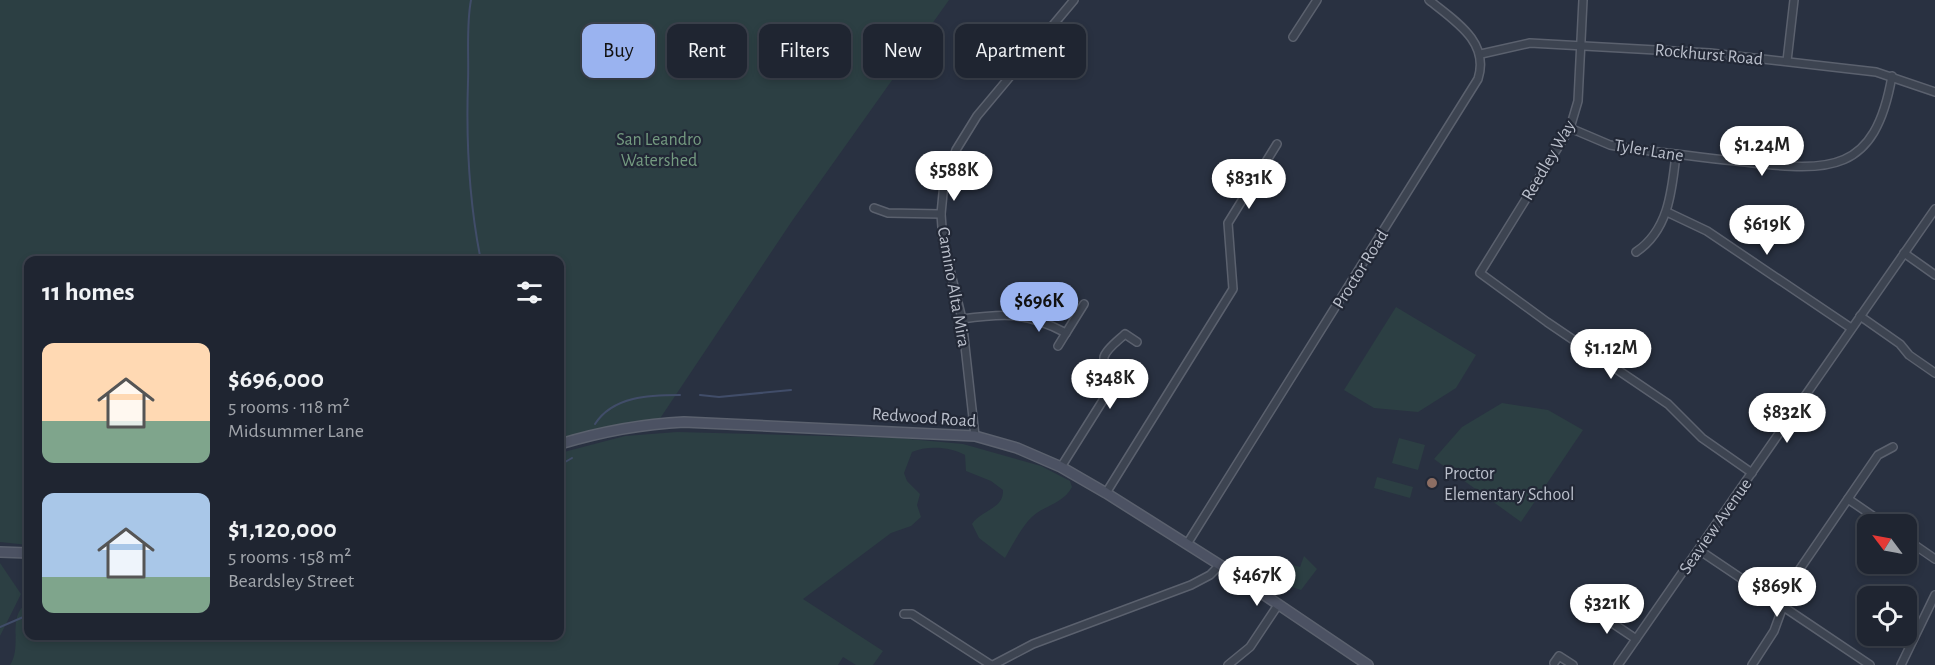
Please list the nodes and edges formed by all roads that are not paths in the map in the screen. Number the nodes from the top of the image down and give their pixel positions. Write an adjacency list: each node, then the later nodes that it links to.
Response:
1 (1074, 0): 18 (street, Camino Alta Mira)
2 (1317, 0): 6 (street)
3 (1429, 0): 8 (street)
4 (1583, 0): 7 (street, Reedley Way)
5 (1794, 0): 9 (street)
6 (1293, 37)
7 (1581, 46): 8 (street, Rockhurst Road); 9 (street, Rockhurst Road); 12 (street, Reedley Way)
8 (1481, 54): 38 (street, Proctor Road)
9 (1787, 61): 10 (street, Rockhurst Road)
10 (1892, 76): 11 (street, Rockhurst Road); 14 (street, Tyler Lane)
11 (1935, 92)
12 (1570, 128): 14 (street, Tyler Lane); 34 (street, Reedley Way)
13 (1277, 144): 35 (street)
14 (1676, 154): 17 (street)
15 (874, 208): 18 (street)
16 (1935, 209): 20 (street, Seaview Avenue)
17 (1667, 212): 19 (street); 25 (street)
18 (941, 214): 24 (street, Camino Alta Mira)
19 (1636, 252)
20 (1904, 253): 21 (street); 23 (street, Seaview Avenue)
21 (1935, 275)
22 (1084, 304): 26 (street)
23 (1860, 316): 25 (street, Seaview Avenue); 29 (street)
24 (962, 319): 26 (street); 30 (street, Camino Alta Mira)
25 (1851, 328): 34 (street, Seaview Avenue)
26 (1066, 333): 28 (street)
27 (1137, 342): 33 (street)
28 (1058, 346)
29 (1935, 373)
30 (975, 436): 31 (main road, Redwood Road); 33 (main road, Redwood Road)
31 (564, 443)
32 (1893, 447): 36 (street)
33 (1060, 467): 35 (main road, Redwood Road)
34 (1752, 473): 40 (street, Seaview Avenue)
35 (1106, 493): 38 (main road, Redwood Road)
36 (1848, 499): 37 (street); 47 (street)
37 (1870, 514)
38 (1187, 544): 44 (main road, Redwood Road)
39 (1917, 547): 43 (street)
40 (1699, 550): 47 (street); 50 (street, Seaview Avenue)
41 (0, 552): 42 (main road)
42 (24, 553)
43 (1935, 559)
44 (1220, 565): 46 (main road, Redwood Road); 52 (street)
45 (1935, 596): 59 (street)
46 (1278, 605): 53 (street); 54 (main road, Redwood Road)
47 (1783, 607): 57 (street); 58 (street)
48 (1593, 610): 50 (street)
49 (904, 614): 52 (street)
50 (1636, 639): 56 (street, Seaview Avenue)
51 (1554, 663): 55 (street)
52 (992, 665)
53 (1228, 665)
54 (1368, 665)
55 (1573, 665)
56 (1618, 665)
57 (1752, 665)
58 (1870, 665)
59 (1901, 665)

